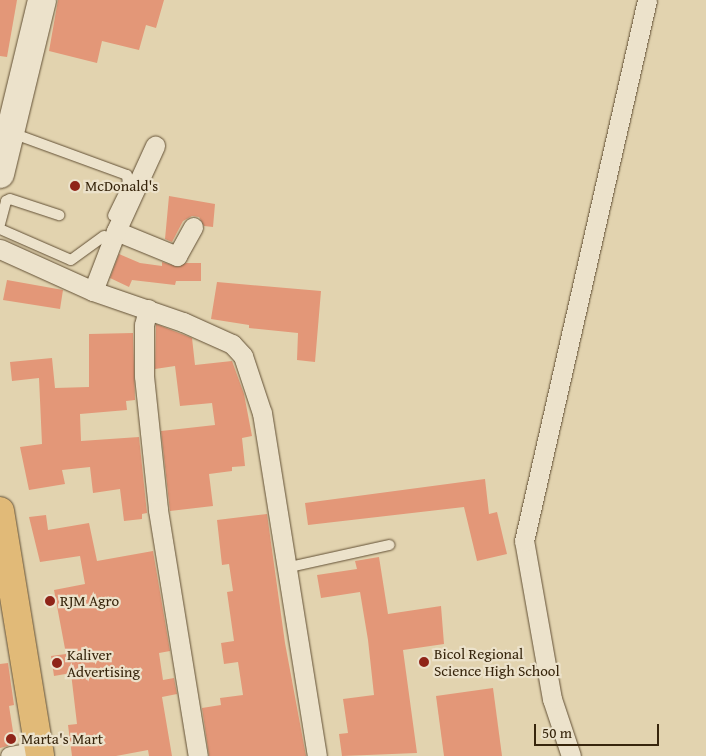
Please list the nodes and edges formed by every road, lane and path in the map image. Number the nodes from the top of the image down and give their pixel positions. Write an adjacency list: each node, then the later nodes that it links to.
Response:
1 (42, 0): 3 (main road)
2 (647, 0): 21 (street)
3 (10, 132): 5 (main road); 9 (lane)
4 (155, 146): 9 (street)
5 (0, 174)
6 (59, 215): 7 (lane)
7 (0, 224)
8 (193, 227): 9 (street)
9 (111, 228): 10 (lane); 12 (street)
10 (0, 229)
11 (0, 249): 12 (street)
12 (93, 291): 13 (street)
13 (148, 309): 16 (street); 19 (street)
14 (0, 511): 17 (highway)
15 (390, 546): 16 (lane)
16 (285, 568): 20 (street)
17 (40, 753): 18 (street)
18 (10, 756)
19 (198, 756)
20 (317, 756)
21 (571, 756)

